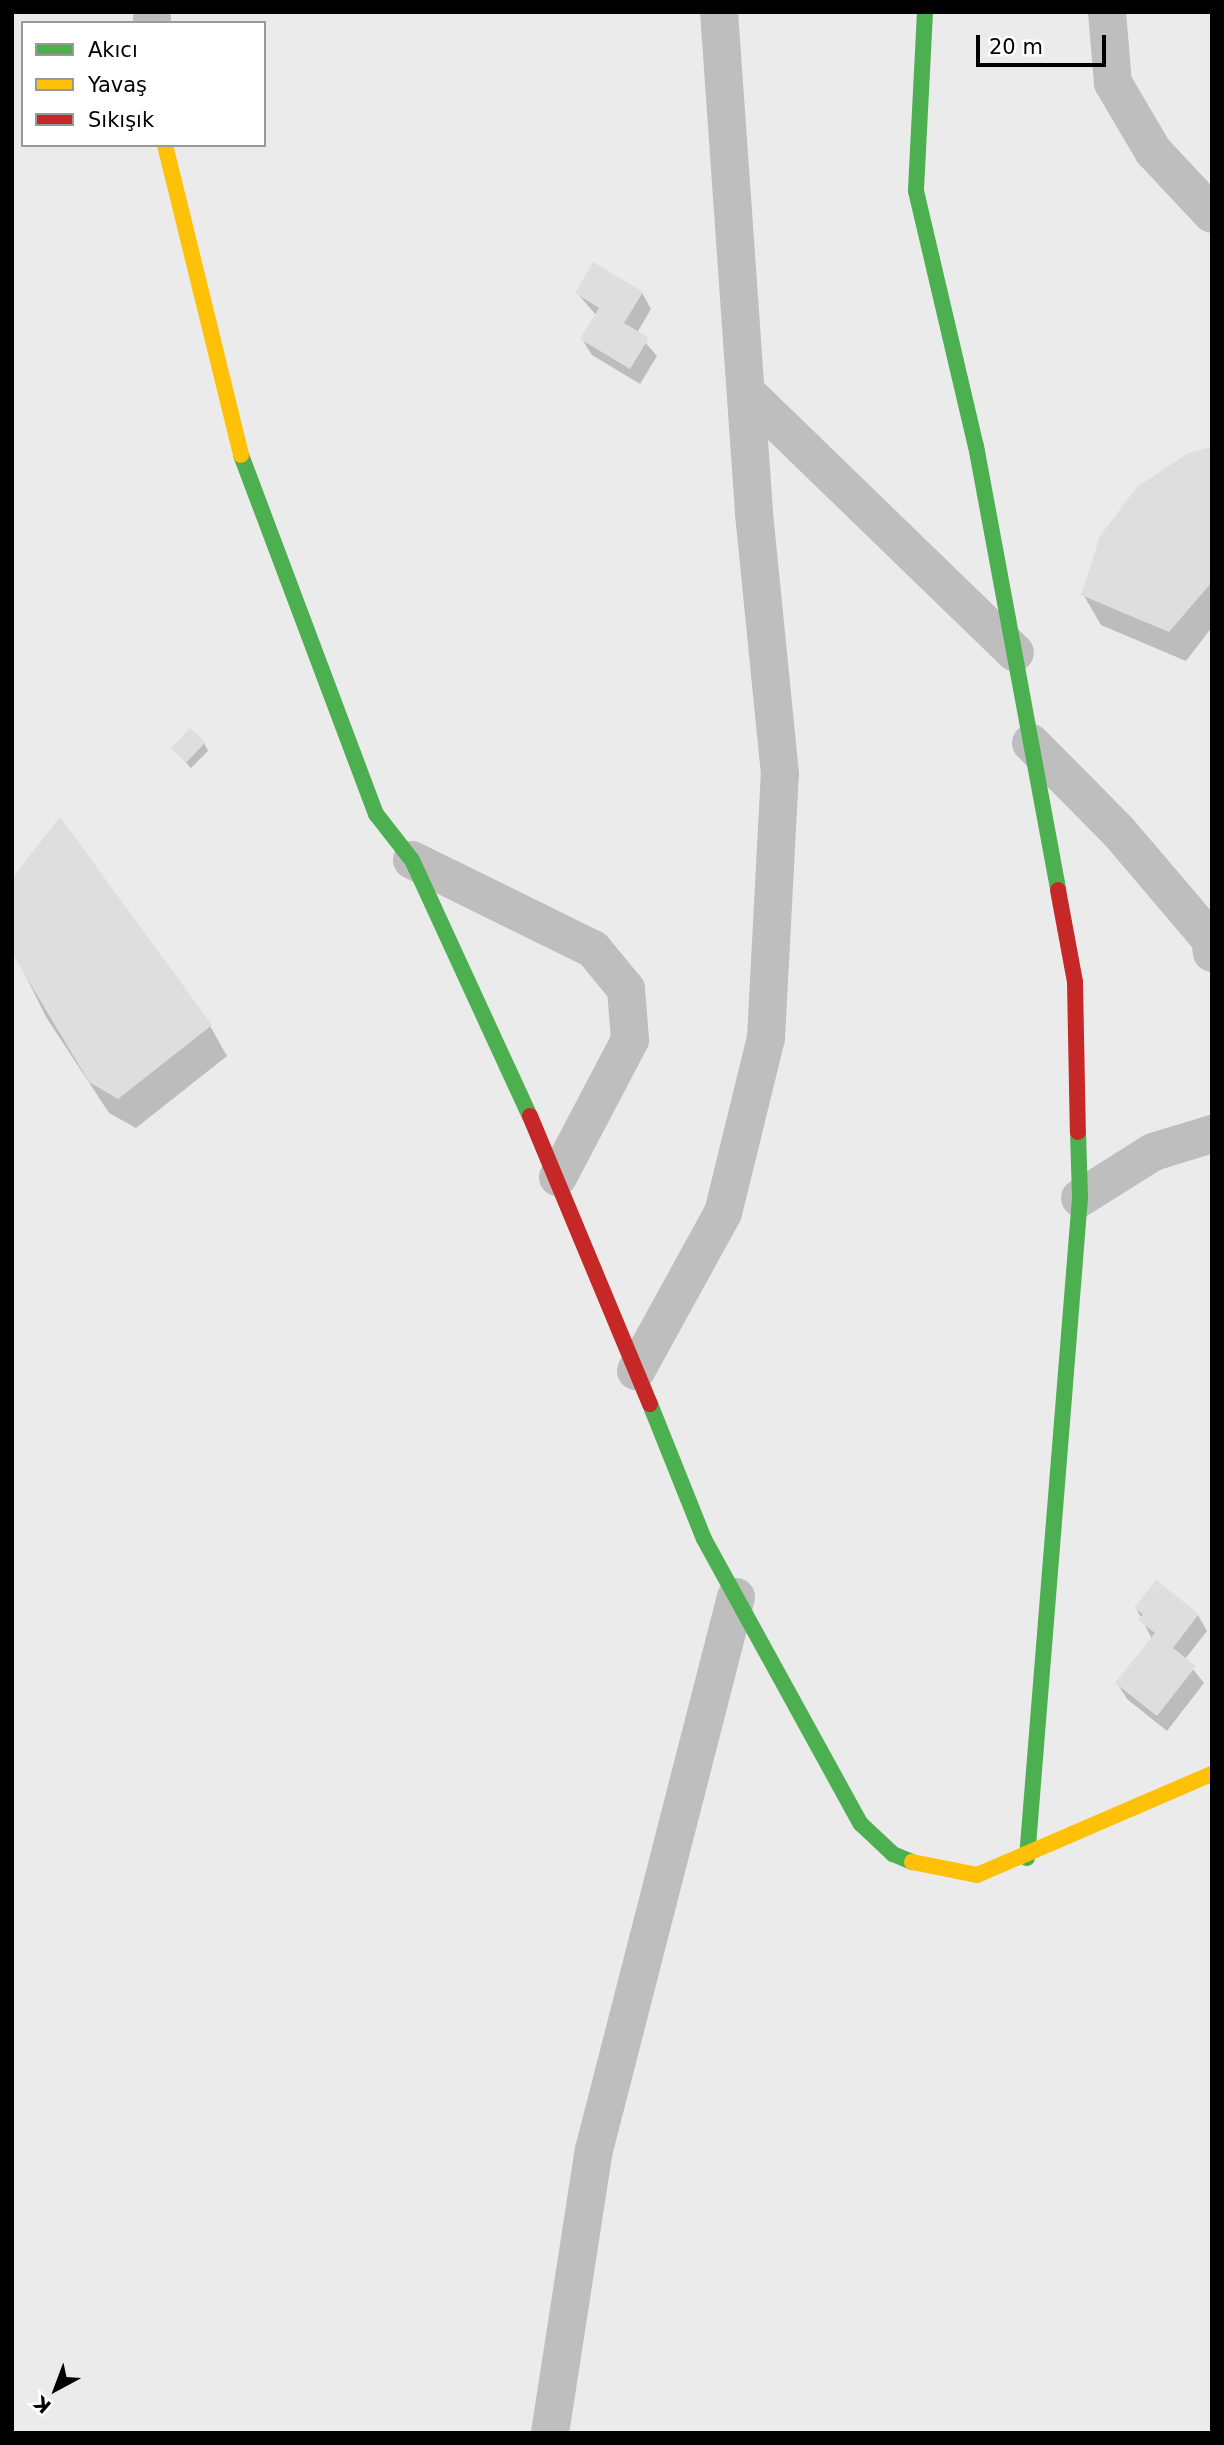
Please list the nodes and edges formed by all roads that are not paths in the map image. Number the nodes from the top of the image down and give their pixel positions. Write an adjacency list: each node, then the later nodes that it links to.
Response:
1 (719, 12): 6 (street)
2 (925, 12): 7 (street)
3 (1107, 12): 5 (street)
4 (165, 147): 9 (street)
5 (1212, 214)
6 (747, 393): 7 (street); 14 (street)
7 (1015, 653): 8 (street)
8 (1031, 743): 10 (street); 13 (street)
9 (412, 860): 12 (street); 12 (street)
10 (1212, 953)
11 (1212, 1134): 13 (street)
12 (558, 1177): 14 (street)
13 (1080, 1198): 17 (street)
14 (636, 1371): 15 (street)
15 (736, 1597): 17 (street); 18 (street)
16 (1212, 1773): 17 (street)
17 (1027, 1858)
18 (550, 2433)

